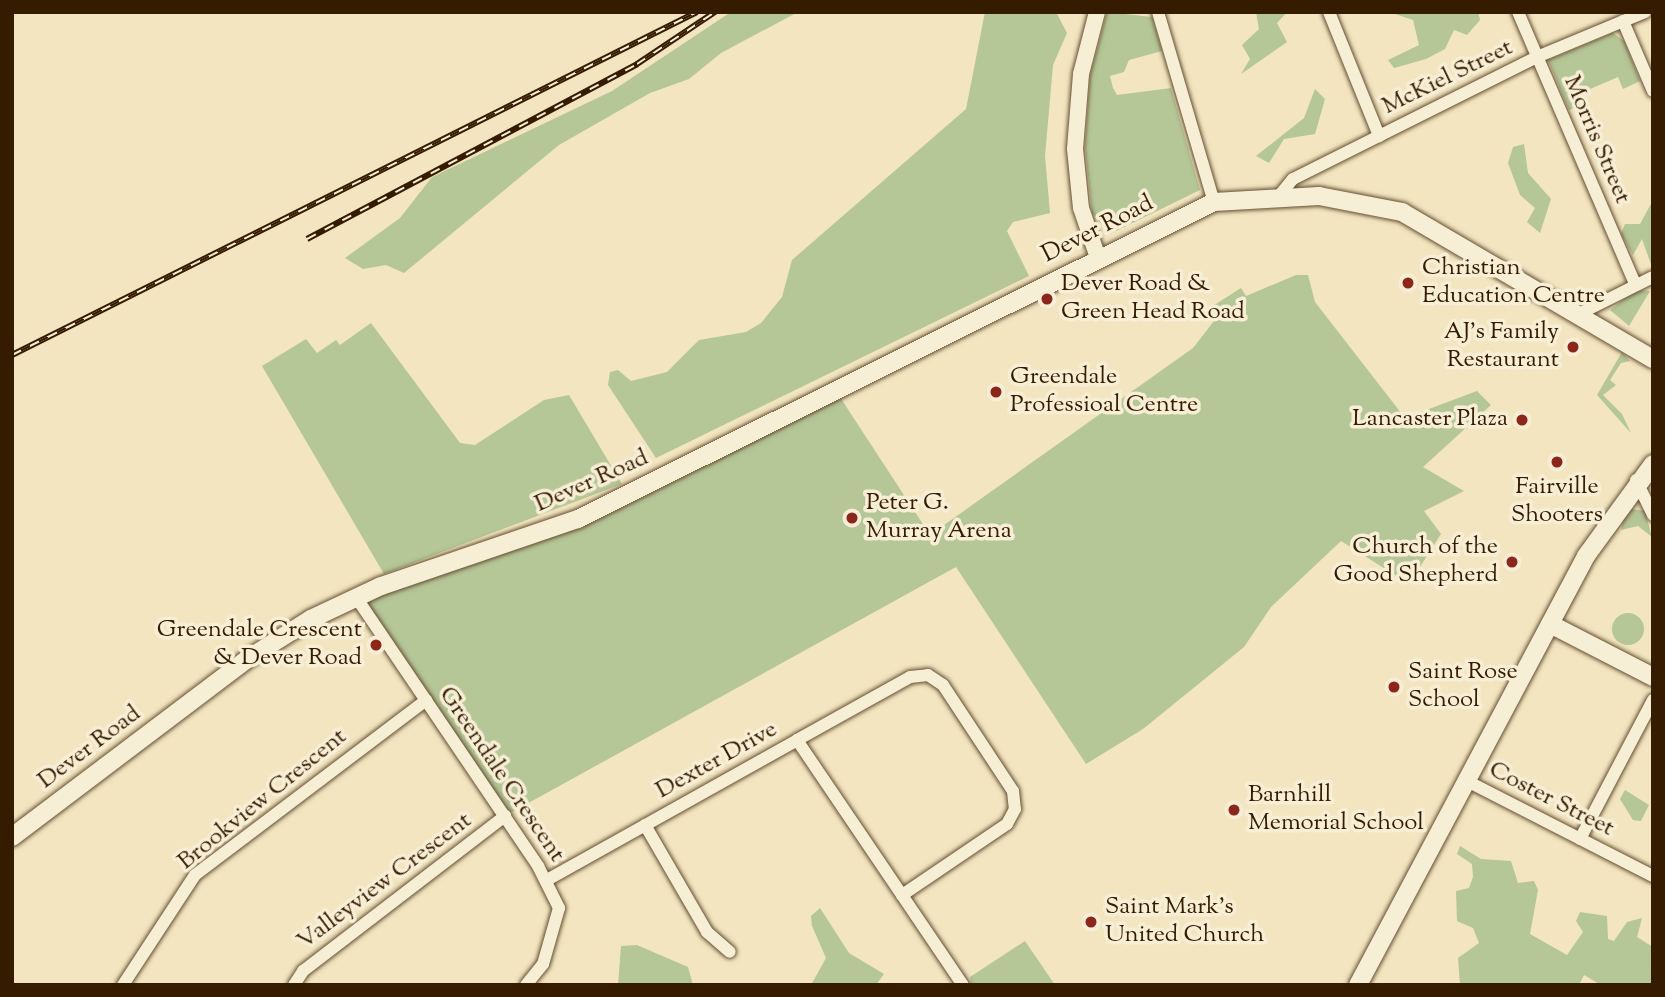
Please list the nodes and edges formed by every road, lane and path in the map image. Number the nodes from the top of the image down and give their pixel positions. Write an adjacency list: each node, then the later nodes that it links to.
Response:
1 (1097, 12): 12 (street)
2 (1329, 12): 9 (street)
3 (1518, 12): 7 (street, Morris Street)
4 (1645, 12): 6 (street, McKiel Street)
5 (1162, 14): 11 (street)
6 (1623, 21): 7 (street, McKiel Street); 8 (street)
7 (1537, 57): 9 (street, McKiel Street); 14 (street, Morris Street)
8 (1653, 91)
9 (1379, 136): 10 (street, McKiel Street)
10 (1279, 196): 11 (main road); 15 (main road)
11 (1214, 202): 12 (main road, Dever Road)
12 (1097, 258): 20 (main road, Dever Road)
13 (1653, 276): 14 (street)
14 (1635, 284): 15 (street)
15 (1581, 313): 16 (main road)
16 (1653, 359)
17 (1653, 464): 18 (main road)
18 (1635, 480): 19 (street); 21 (main road)
19 (1653, 515)
20 (356, 597): 23 (street, Greendale Crescent); 29 (main road, Dever Road)
21 (1550, 624): 22 (main road); 26 (main road)
22 (1653, 677)
23 (426, 700): 27 (street, Greendale Crescent); 35 (street, Brookview Crescent)
24 (1653, 700): 30 (street)
25 (797, 740): 28 (street, Dexter Drive); 33 (street, Dexter Drive); 33 (street)
26 (1467, 780): 30 (street, Coster Street); 39 (main road)
27 (505, 816): 32 (street, Greendale Crescent); 36 (street, Valleyview Crescent)
28 (645, 825): 32 (street, Dexter Drive); 34 (street)
29 (12, 836)
30 (1580, 839): 31 (street, Coster Street)
31 (1653, 876)
32 (547, 880): 37 (street, Greendale Crescent)
33 (902, 895): 38 (street, Dexter Drive)
34 (730, 952)
35 (123, 985)
36 (294, 985)
37 (526, 985)
38 (963, 985)
39 (1358, 985)

